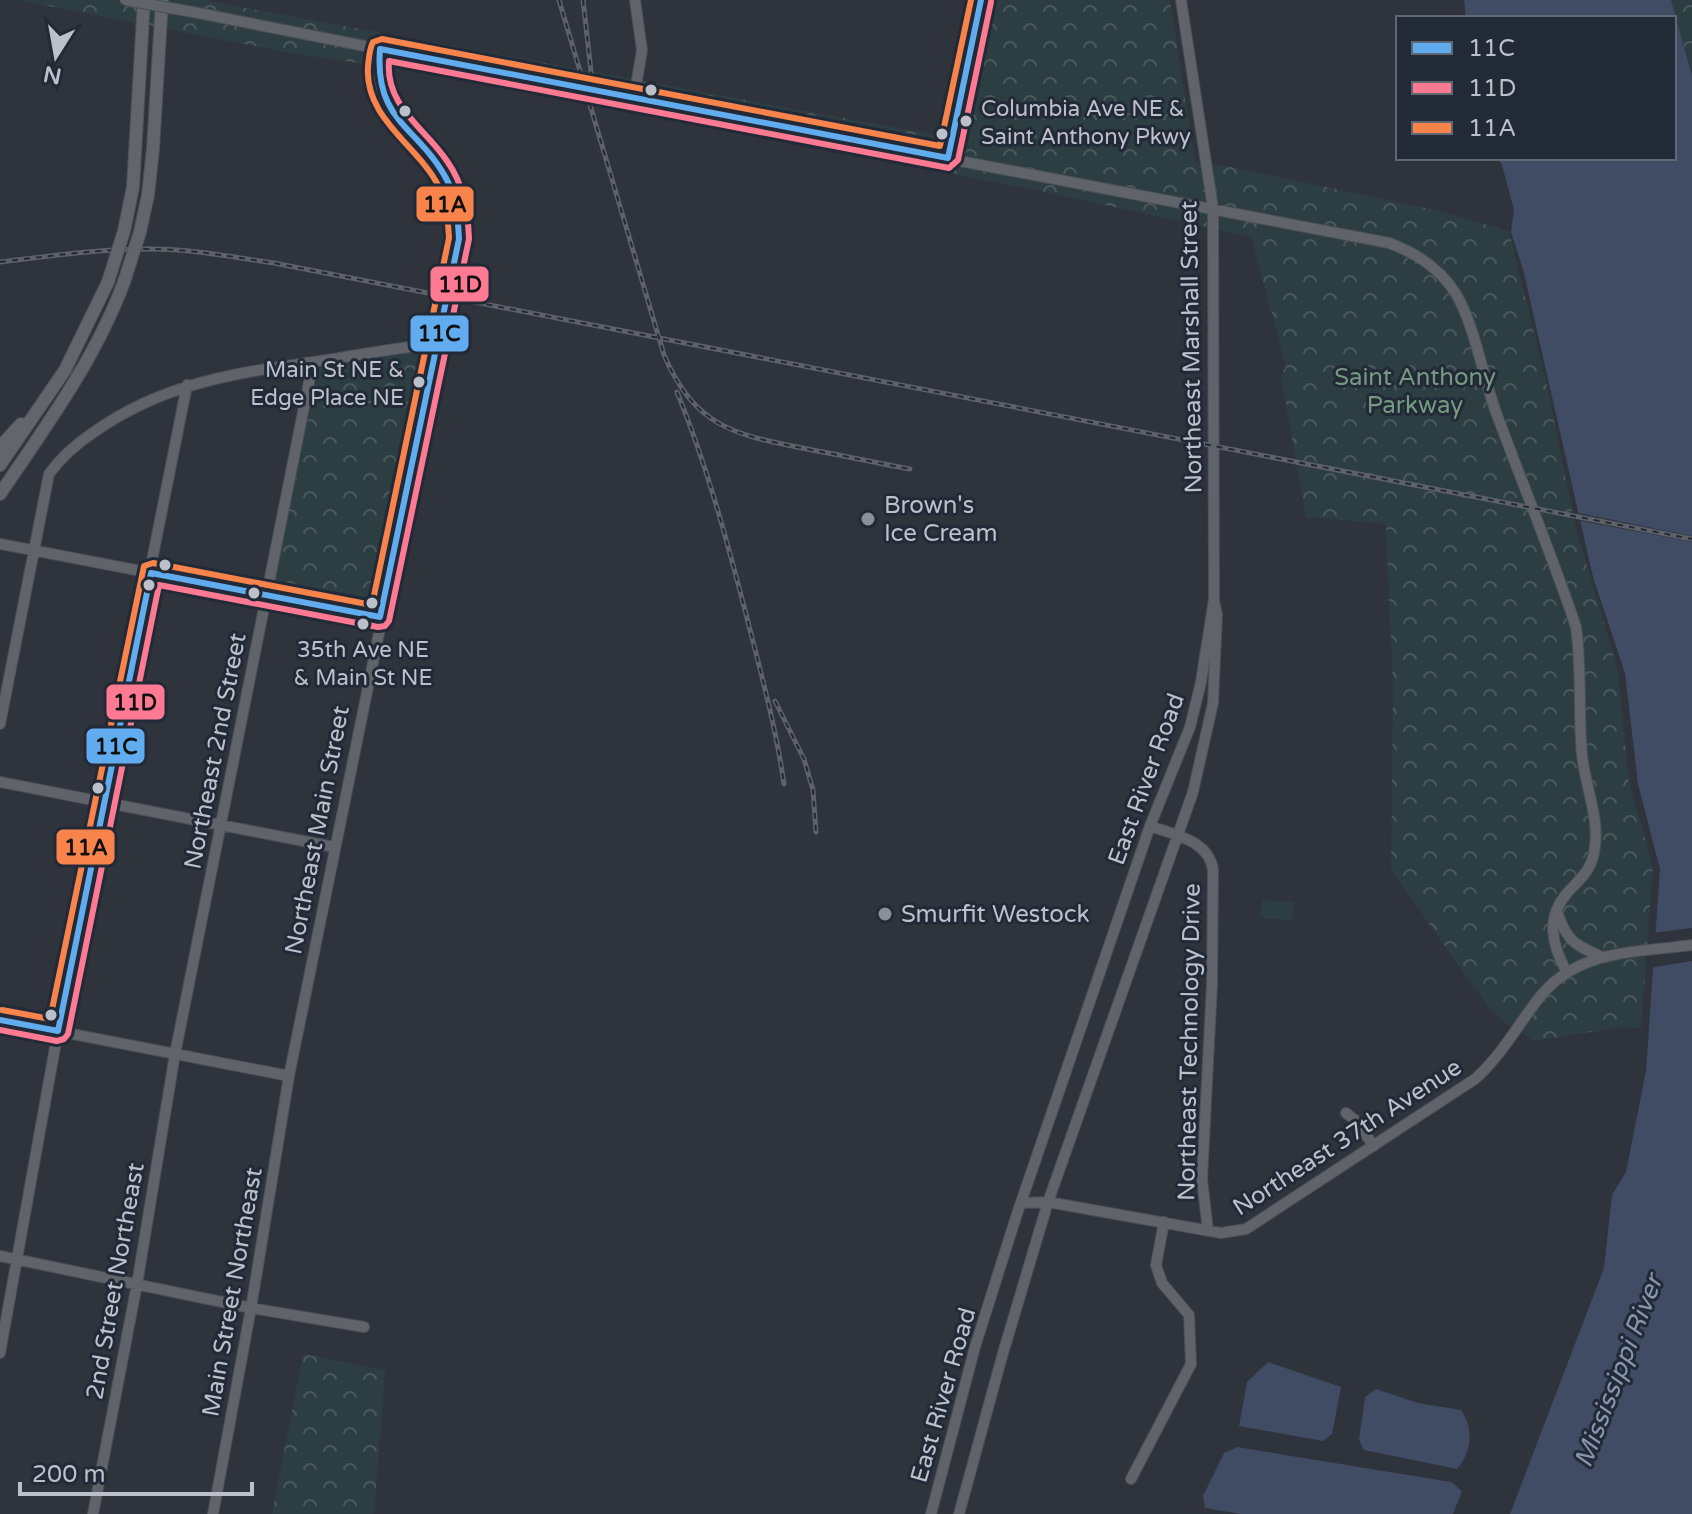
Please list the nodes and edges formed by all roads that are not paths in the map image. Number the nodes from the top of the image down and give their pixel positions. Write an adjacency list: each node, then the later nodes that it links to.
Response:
1 (125, 0): 7 (street, bridge)
2 (144, 0): 14 (main road, bridge)
3 (162, 0): 17 (main road, bridge)
4 (635, 0): 8 (street)
5 (981, 0): 9 (street)
6 (1181, 0): 10 (street, Northeast Marshall Street)
7 (380, 49): 8 (street, bridge); 11 (street, Northeast Main Street)
8 (634, 98): 9 (street)
9 (948, 158): 10 (street)
10 (1213, 208): 22 (street, Northeast Marshall Street); 31 (street)
11 (437, 344): 12 (street); 23 (street, Northeast Main Street)
12 (313, 362): 13 (street); 21 (street, Northeast 2nd Street)
13 (187, 385): 19 (street); 20 (street)
14 (45, 398): 15 (main road); 16 (main road)
15 (0, 447)
16 (0, 465)
17 (0, 494)
18 (0, 544): 19 (street)
19 (35, 550): 20 (street); 24 (street)
20 (151, 573): 21 (street); 26 (street)
21 (267, 595): 23 (street); 27 (street, Northeast 2nd Street)
22 (1214, 599): 28 (street, East River Road); 29 (street, East River Road)
23 (380, 617): 30 (street, Northeast Main Street)
24 (0, 724)
25 (0, 782): 26 (street)
26 (105, 802): 27 (street); 36 (street)
27 (221, 825): 30 (street); 37 (street, Northeast 2nd Street)
28 (1150, 826): 29 (street); 42 (street, East River Road)
29 (1178, 837): 41 (street, East River Road); 44 (street, Northeast Technology Drive)
30 (334, 847): 38 (street, Northeast Main Street)
31 (1557, 911): 33 (street); 34 (street)
32 (1692, 945): 33 (street, Northeast 37th Avenue)
33 (1602, 957): 34 (street, Northeast 37th Avenue)
34 (1566, 971): 40 (street, Northeast 37th Avenue)
35 (0, 1020): 36 (street)
36 (58, 1031): 37 (street); 46 (street)
37 (175, 1054): 38 (street); 47 (street, 2nd Street Northeast)
38 (289, 1076): 48 (street, Main Street Northeast)
39 (1346, 1113): 40 (street)
40 (1374, 1146): 44 (street, Northeast 37th Avenue)
41 (1048, 1202): 42 (street, Northeast 37th Avenue); 43 (street, Northeast 37th Avenue); 55 (street, East River Road)
42 (1021, 1203): 54 (street, East River Road)
43 (1164, 1222): 44 (street, Northeast 37th Avenue); 51 (street)
44 (1208, 1231)
45 (0, 1256): 46 (street)
46 (18, 1260): 47 (street); 50 (street)
47 (137, 1284): 48 (street); 52 (street, 2nd Street Northeast)
48 (251, 1308): 49 (street); 53 (street, Main Street Northeast)
49 (364, 1327)
50 (0, 1353)
51 (1131, 1479)
52 (93, 1514)
53 (213, 1514)
54 (931, 1514)
55 (959, 1514)

